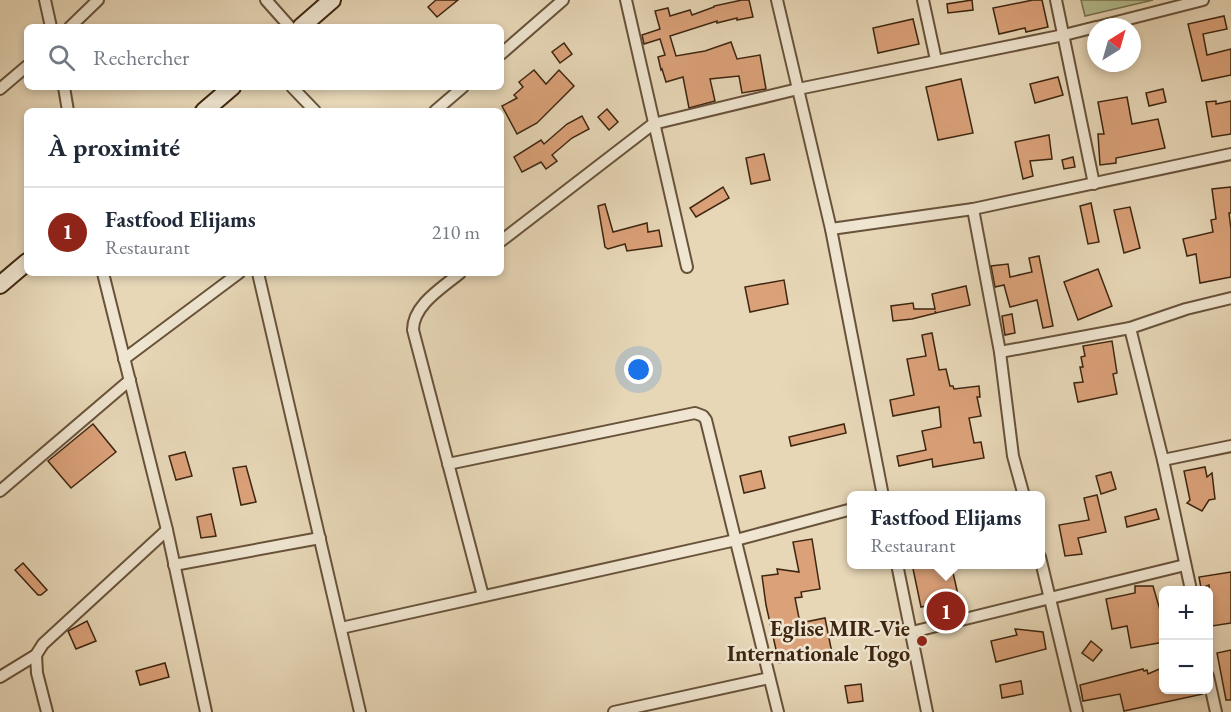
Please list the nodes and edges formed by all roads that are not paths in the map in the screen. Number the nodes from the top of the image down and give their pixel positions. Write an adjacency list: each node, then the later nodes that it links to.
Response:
1 (45, 0): 12 (street)
2 (98, 0): 13 (street)
3 (266, 0): 14 (street)
4 (332, 0): 15 (street)
5 (563, 0): 18 (street)
6 (626, 0): 31 (street)
7 (777, 0): 22 (street)
8 (923, 0): 19 (street)
9 (1056, 0): 17 (street)
10 (1203, 0): 11 (street)
11 (1132, 18)
12 (50, 24)
13 (73, 24)
14 (287, 24)
15 (304, 24)
16 (1087, 29): 17 (street)
17 (1064, 35): 19 (street); 33 (street)
18 (504, 51)
19 (936, 60): 22 (street)
20 (24, 69): 21 (street)
21 (0, 89)
22 (798, 89): 31 (street); 35 (street)
23 (64, 90): 27 (street)
24 (228, 90): 28 (street)
25 (295, 90): 29 (street)
26 (460, 90): 30 (street)
27 (68, 108)
28 (208, 108)
29 (312, 108)
30 (439, 108)
31 (653, 124): 36 (street); 38 (street)
32 (1231, 154): 33 (street)
33 (1094, 184): 34 (street)
34 (973, 209): 35 (street); 46 (street)
35 (831, 229): 53 (street)
36 (504, 239)
37 (24, 265): 43 (street)
38 (687, 267)
39 (104, 276): 47 (street)
40 (235, 276): 47 (street)
41 (259, 276): 57 (street)
42 (456, 276): 51 (street)
43 (0, 285)
44 (1231, 298): 45 (street)
45 (1130, 328): 46 (street); 50 (street)
46 (1000, 352): 54 (street)
47 (124, 359): 48 (street)
48 (130, 380): 52 (street); 56 (street)
49 (1231, 446): 50 (street)
50 (1163, 460): 60 (street)
51 (448, 464): 58 (street); 64 (street)
52 (0, 491)
53 (882, 491)
54 (1023, 491)
55 (847, 510): 58 (street)
56 (167, 530): 59 (street); 68 (street)
57 (320, 538): 59 (street); 66 (street)
58 (736, 540): 64 (street); 70 (street)
59 (174, 565): 73 (street)
60 (1185, 565): 63 (street); 65 (street)
61 (898, 569): 67 (street)
62 (1044, 569): 65 (street)
63 (1190, 586)
64 (483, 596): 66 (street)
65 (1052, 597): 67 (street); 78 (street)
66 (341, 628): 74 (street)
67 (912, 632): 77 (street)
68 (36, 655): 69 (street); 72 (street)
69 (0, 677)
70 (769, 678): 75 (street); 76 (street)
71 (1213, 694): 79 (street)
72 (47, 712)
73 (206, 712)
74 (360, 712)
75 (614, 712)
76 (778, 712)
77 (927, 712)
78 (1077, 712)
79 (1216, 712)

